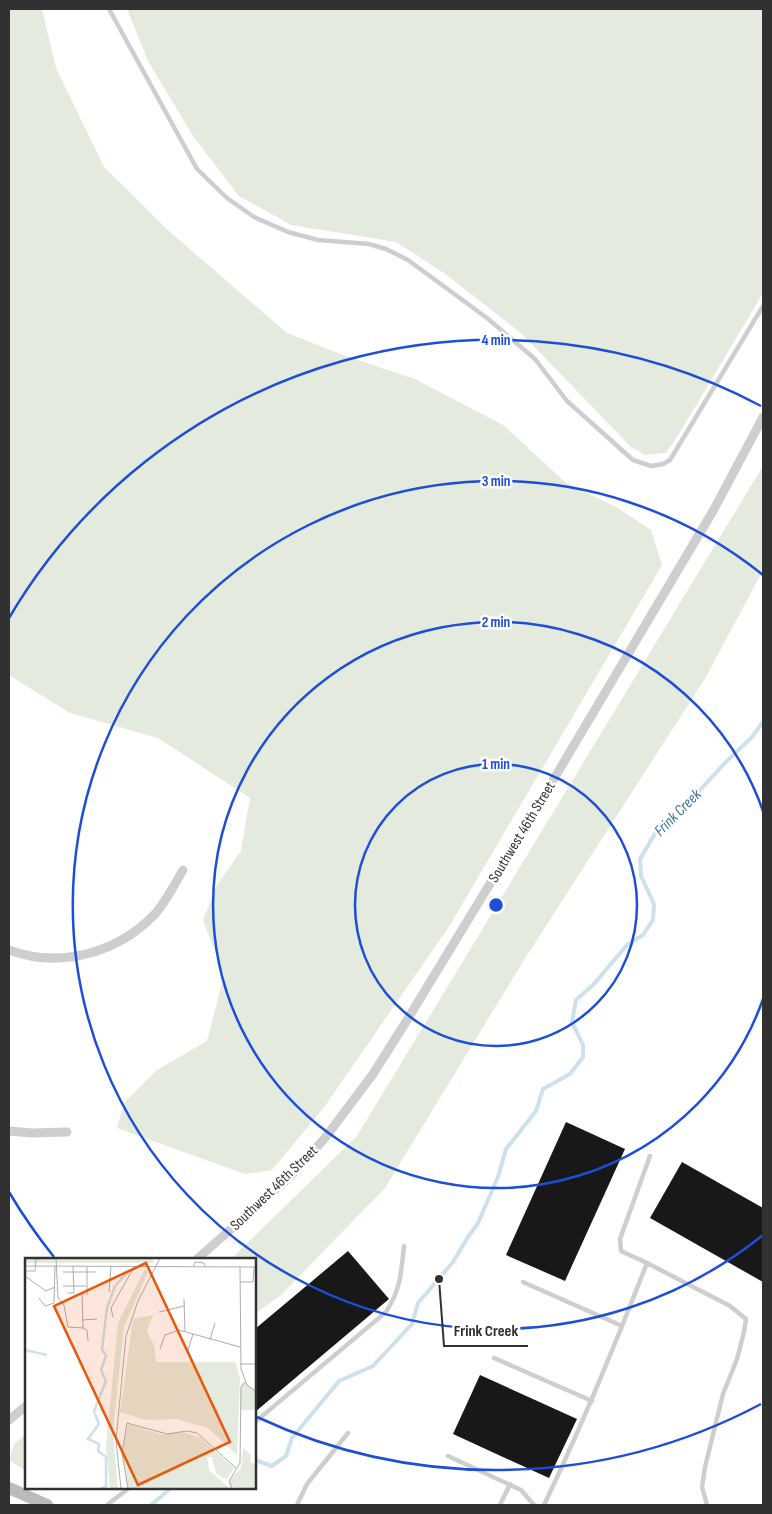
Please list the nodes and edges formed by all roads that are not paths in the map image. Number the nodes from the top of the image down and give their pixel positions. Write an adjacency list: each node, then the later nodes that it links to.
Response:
1 (109, 9): 2 (lane)
2 (763, 306)
3 (763, 417): 10 (street, Southwest 46th Street)
4 (183, 870): 5 (street)
5 (9, 950)
6 (9, 1131): 7 (street)
7 (67, 1132)
8 (650, 1156): 11 (lane)
9 (404, 1246): 18 (lane)
10 (199, 1258)
11 (647, 1262): 13 (lane); 30 (lane)
12 (523, 1282): 13 (lane)
13 (622, 1326): 15 (lane)
14 (494, 1358): 15 (lane)
15 (592, 1401): 29 (lane)
16 (25, 1407): 17 (street)
17 (9, 1420)
18 (256, 1421)
19 (348, 1433): 26 (lane)
20 (448, 1456): 21 (lane)
21 (510, 1484): 27 (lane); 28 (lane)
22 (9, 1488): 24 (main road)
23 (128, 1489): 25 (lane)
24 (47, 1505)
25 (107, 1505)
26 (297, 1505)
27 (500, 1505)
28 (534, 1505)
29 (544, 1505)
30 (707, 1505)

